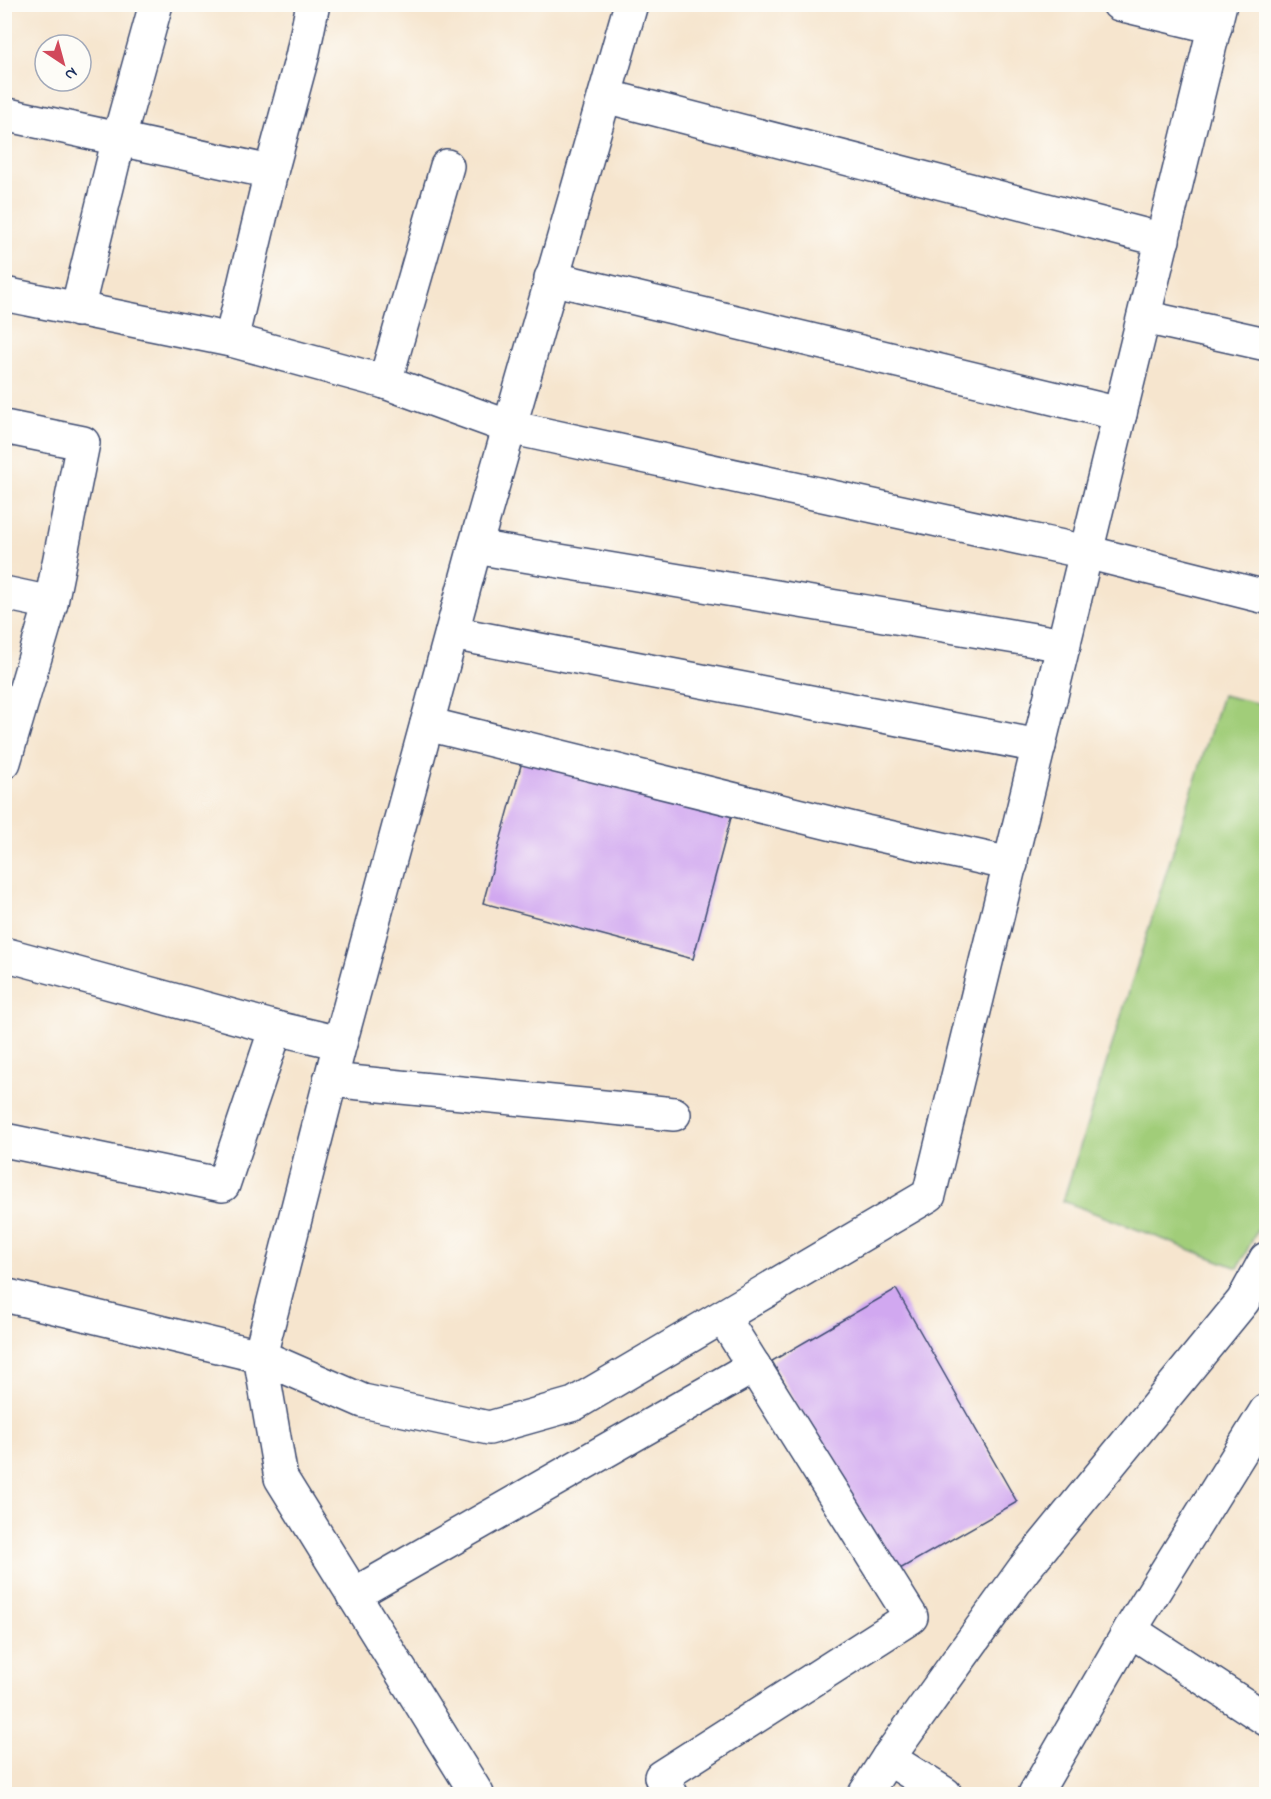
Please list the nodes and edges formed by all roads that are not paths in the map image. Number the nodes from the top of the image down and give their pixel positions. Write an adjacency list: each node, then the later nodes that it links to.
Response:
1 (156, 4): 8 (street)
2 (313, 4): 10 (street)
3 (631, 4): 6 (street)
4 (1119, 4): 5 (street)
5 (1218, 16): 11 (street)
6 (605, 96): 11 (street); 12 (street)
7 (4, 114): 8 (street)
8 (118, 138): 10 (street); 14 (street)
9 (447, 166): 18 (street)
10 (271, 172): 16 (street)
11 (1163, 240): 15 (street)
12 (552, 278): 19 (street); 21 (street)
13 (4, 294): 14 (street)
14 (77, 310): 16 (street)
15 (1144, 317): 17 (street); 19 (street)
16 (231, 340): 18 (street)
17 (1266, 345)
18 (385, 382): 21 (street)
19 (1120, 414): 23 (street)
20 (4, 427): 26 (street)
21 (509, 427): 22 (street); 23 (street)
22 (476, 547): 27 (street); 28 (street)
23 (1086, 552): 25 (street); 28 (street)
24 (4, 593): 26 (street)
25 (1266, 597)
26 (51, 603): 31 (street)
27 (452, 633): 29 (street); 30 (street)
28 (1064, 645): 30 (street)
29 (427, 724): 32 (street); 35 (street)
30 (1039, 746): 32 (street)
31 (6, 754)
32 (1011, 864): 41 (street)
33 (4, 954): 34 (street)
34 (276, 1028): 35 (street); 38 (street)
35 (340, 1043): 36 (street)
36 (330, 1080): 37 (street); 42 (street)
37 (674, 1114)
38 (4, 1140)
39 (1266, 1258): 48 (street)
40 (4, 1295): 42 (street)
41 (723, 1317): 42 (street); 43 (street)
42 (260, 1356): 45 (street)
43 (754, 1366): 45 (street); 50 (street)
44 (1266, 1411): 46 (street)
45 (352, 1594): 49 (street)
46 (1130, 1630): 47 (street); 53 (street)
47 (1266, 1719)
48 (888, 1758): 51 (street); 52 (street)
49 (477, 1794)
50 (671, 1794)
51 (865, 1794)
52 (945, 1794)
53 (1035, 1794)

